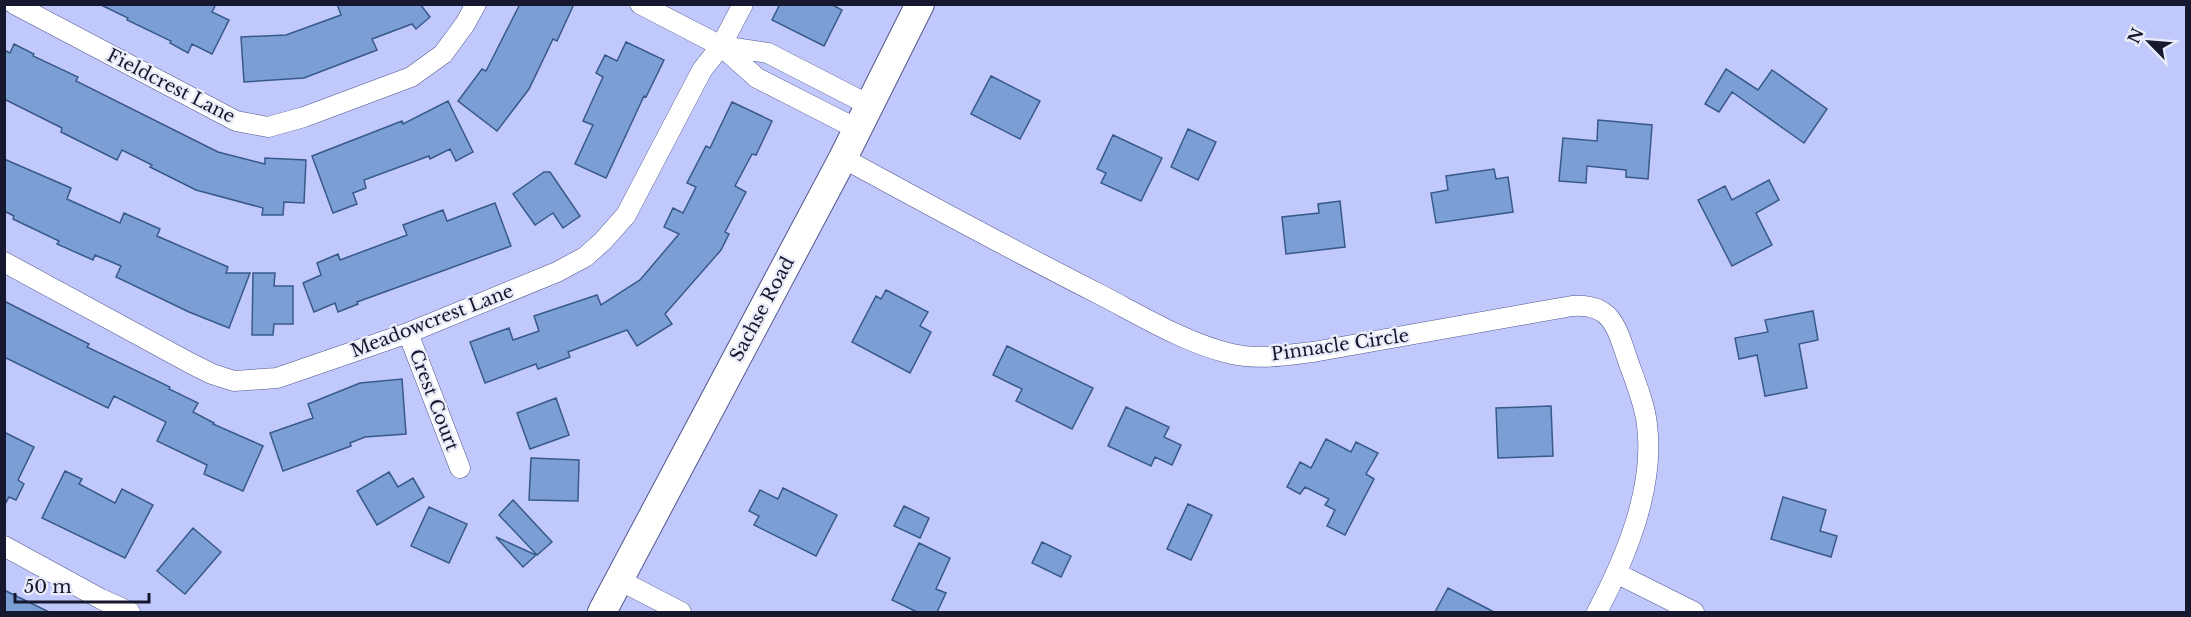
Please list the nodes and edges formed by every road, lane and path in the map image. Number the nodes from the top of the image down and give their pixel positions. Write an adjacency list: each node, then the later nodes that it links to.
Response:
1 (14, 4): 2 (street, Fieldcrest Lane)
2 (476, 4)
3 (640, 4): 6 (street)
4 (742, 4): 6 (street, Meadowcrest Lane)
5 (920, 4): 7 (main road, Sachse Road)
6 (721, 46): 7 (street); 7 (street); 10 (street, Meadowcrest Lane)
7 (863, 117): 8 (main road, Sachse Road)
8 (843, 158): 13 (street, Pinnacle Circle); 14 (main road, Sachse Road)
9 (4, 262): 10 (street, Meadowcrest Lane)
10 (408, 333): 11 (street, Crest Court)
11 (460, 468)
12 (4, 546): 15 (street)
13 (1618, 574): 18 (street, Pinnacle Circle); 19 (street)
14 (619, 580): 16 (main road, Sachse Road); 17 (street)
15 (130, 612)
16 (602, 612)
17 (681, 612)
18 (1597, 612)
19 (1694, 612)

